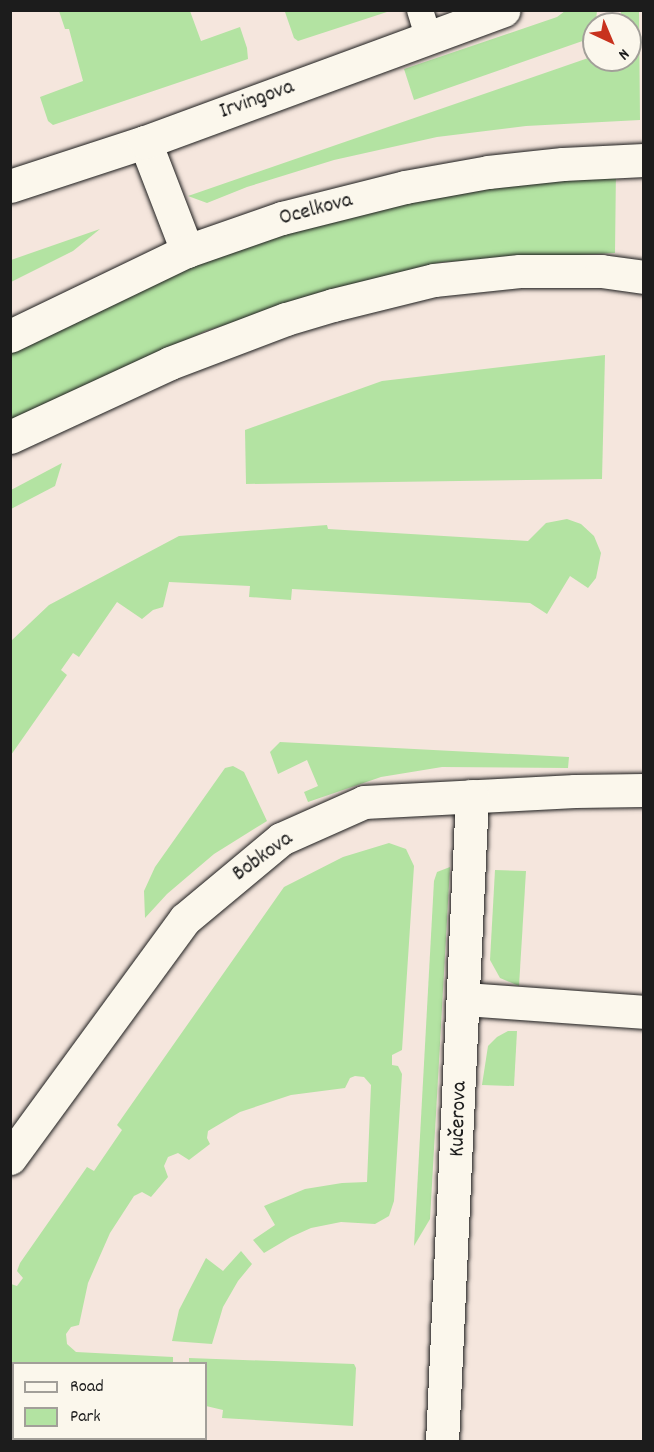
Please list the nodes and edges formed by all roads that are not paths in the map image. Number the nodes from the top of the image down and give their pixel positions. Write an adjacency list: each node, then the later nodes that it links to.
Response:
1 (503, 10): 2 (street, Irvingova)
2 (424, 24): 3 (street, Irvingova)
3 (145, 142): 5 (street, Irvingova); 6 (street)
4 (644, 160): 6 (street, Ocelkova)
5 (10, 186)
6 (187, 251): 8 (street, Ocelkova)
7 (644, 277): 9 (street)
8 (10, 336)
9 (10, 437)
10 (644, 790): 11 (street, Bobkova)
11 (472, 796): 12 (street, Kučerova); 14 (street, Bobkova)
12 (464, 999): 13 (street); 15 (street, Kučerova)
13 (644, 1012)
14 (10, 1158)
15 (442, 1442)

